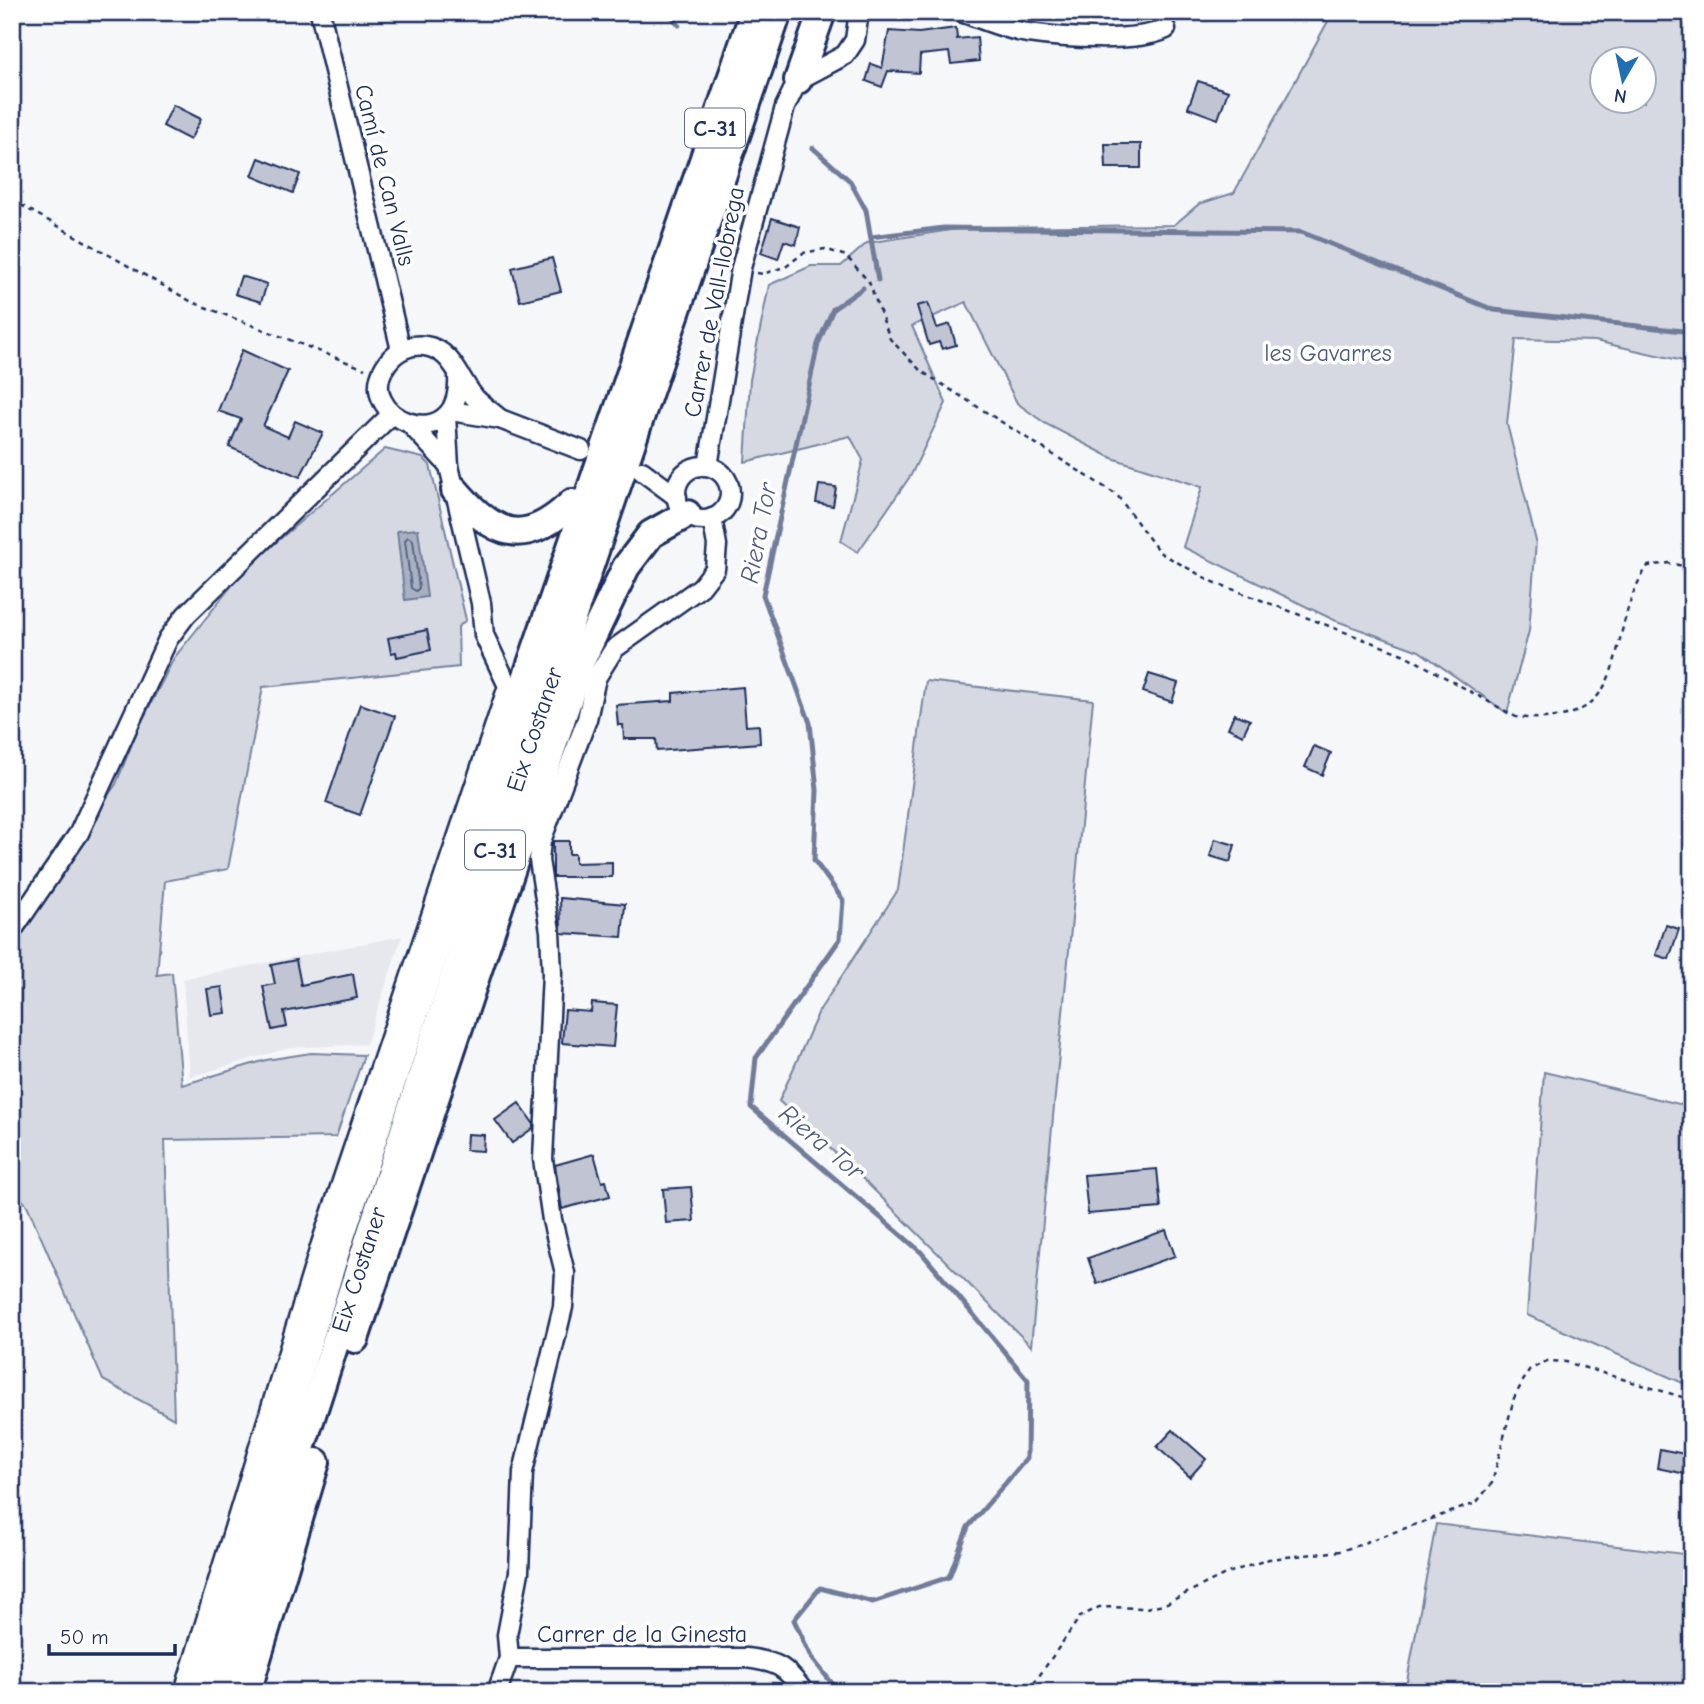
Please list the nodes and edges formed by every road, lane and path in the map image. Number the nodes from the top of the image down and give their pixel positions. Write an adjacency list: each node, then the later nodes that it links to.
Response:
1 (320, 12): 14 (street, Camí de Can Valls)
2 (754, 12): 12 (highway, C-31)
3 (778, 12): 34 (highway, Eix Costaner / C-31)
4 (822, 12): 8 (highway)
5 (859, 12): 9 (street)
6 (961, 12): 7 (street)
7 (1166, 29)
8 (814, 37): 9 (street); 10 (highway)
9 (845, 55): 10 (street)
10 (798, 80): 13 (street, Carrer de Vall-llobrega)
11 (12, 200): 15 (path)
12 (677, 243): 25 (highway); 33 (highway, C-31)
13 (741, 268): 22 (street, Carrer de Vall-llobrega); 27 (path)
14 (401, 350): 15 (street); 16 (street)
15 (381, 375): 18 (street)
16 (458, 375): 17 (street); 19 (street)
17 (448, 413): 19 (street); 20 (street); 24 (street)
18 (392, 414): 20 (street); 29 (street)
19 (500, 419): 21 (street)
20 (410, 424): 24 (street)
21 (581, 450)
22 (708, 466): 23 (street); 26 (street)
23 (685, 473): 26 (street); 26 (street)
24 (452, 478): 25 (highway); 28 (street)
25 (572, 503): 28 (highway)
26 (692, 510): 31 (street); 35 (highway)
27 (1692, 568)
28 (508, 685): 32 (street)
29 (12, 931)
30 (1692, 1400): 38 (path)
31 (509, 1658): 36 (street); 37 (street, Carrer de la Ginesta)
32 (184, 1692)
33 (200, 1692)
34 (222, 1692)
35 (247, 1692)
36 (497, 1692)
37 (804, 1692)
38 (1028, 1692)

